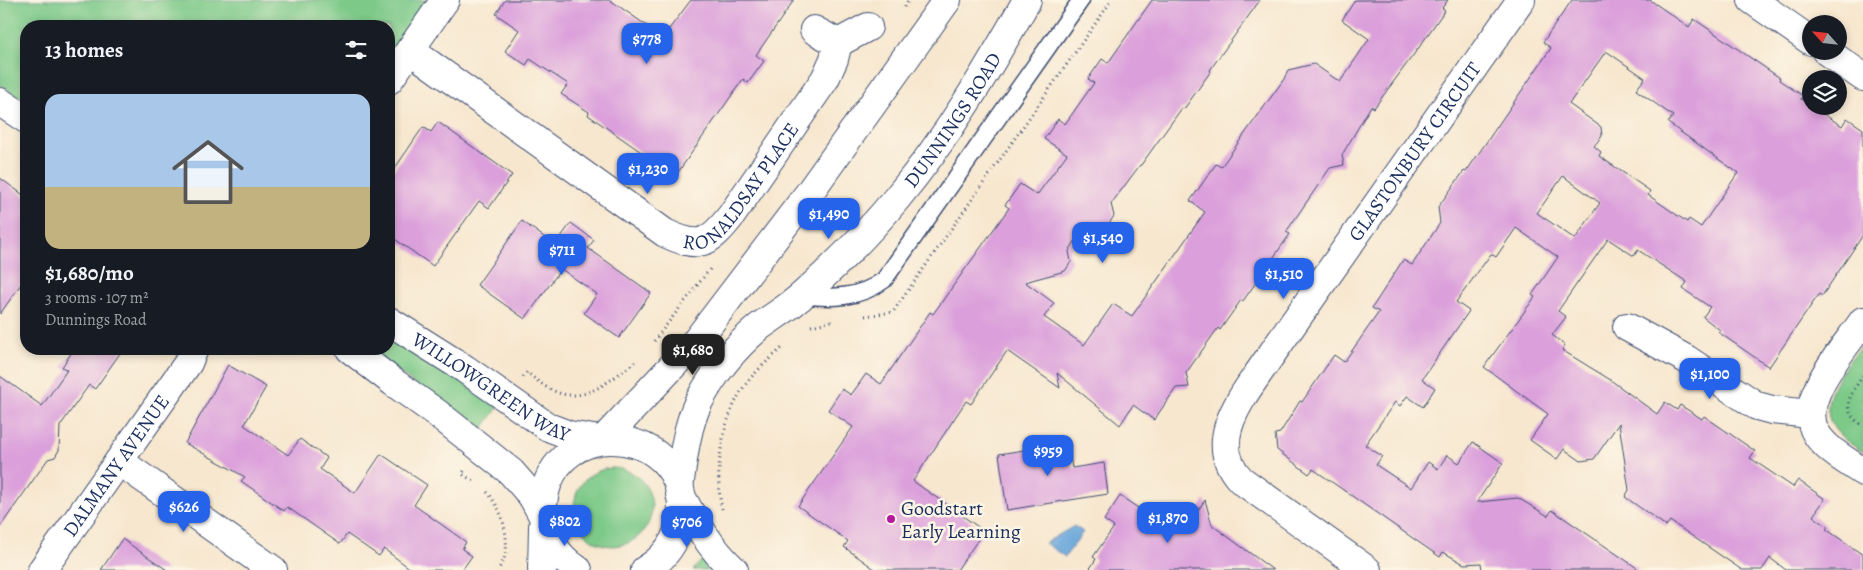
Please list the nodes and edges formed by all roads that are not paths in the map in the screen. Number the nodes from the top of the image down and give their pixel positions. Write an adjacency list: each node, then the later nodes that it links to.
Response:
1 (445, 0): 11 (street)
2 (947, 0): 24 (street)
3 (1028, 0): 17 (street, DUNNINGS ROAD)
4 (1081, 0): 17 (lane)
5 (1521, 0): 35 (street, GLASTONBURY CIRCUIT)
6 (1752, 0): 9 (street)
7 (868, 27): 10 (street)
8 (814, 30): 10 (street)
9 (1802, 35)
10 (838, 43): 11 (street, RONALDSAY PLACE)
11 (410, 50): 13 (street)
12 (1839, 60): 14 (street)
13 (395, 71)
14 (1863, 77)
15 (0, 102): 16 (street)
16 (20, 115)
17 (804, 295): 27 (street, DUNNINGS ROAD)
18 (1863, 322): 23 (street)
19 (395, 325): 24 (street, WILLOWGREEN WAY)
20 (1627, 327): 23 (street)
21 (195, 355): 25 (street, DALMANY AVENUE)
22 (358, 355): 28 (street)
23 (1810, 414): 26 (street)
24 (601, 440): 27 (street, WILLOWGREEN WAY); 28 (street)
25 (119, 461): 29 (street, DALMANY AVENUE); 30 (street)
26 (1863, 472)
27 (679, 491): 33 (street, DUNNINGS ROAD); 34 (street, WILLOWGREEN WAY)
28 (543, 519): 31 (street); 32 (street)
29 (42, 570)
30 (273, 570)
31 (542, 570)
32 (578, 570)
33 (645, 570)
34 (734, 570)
35 (1367, 570)

